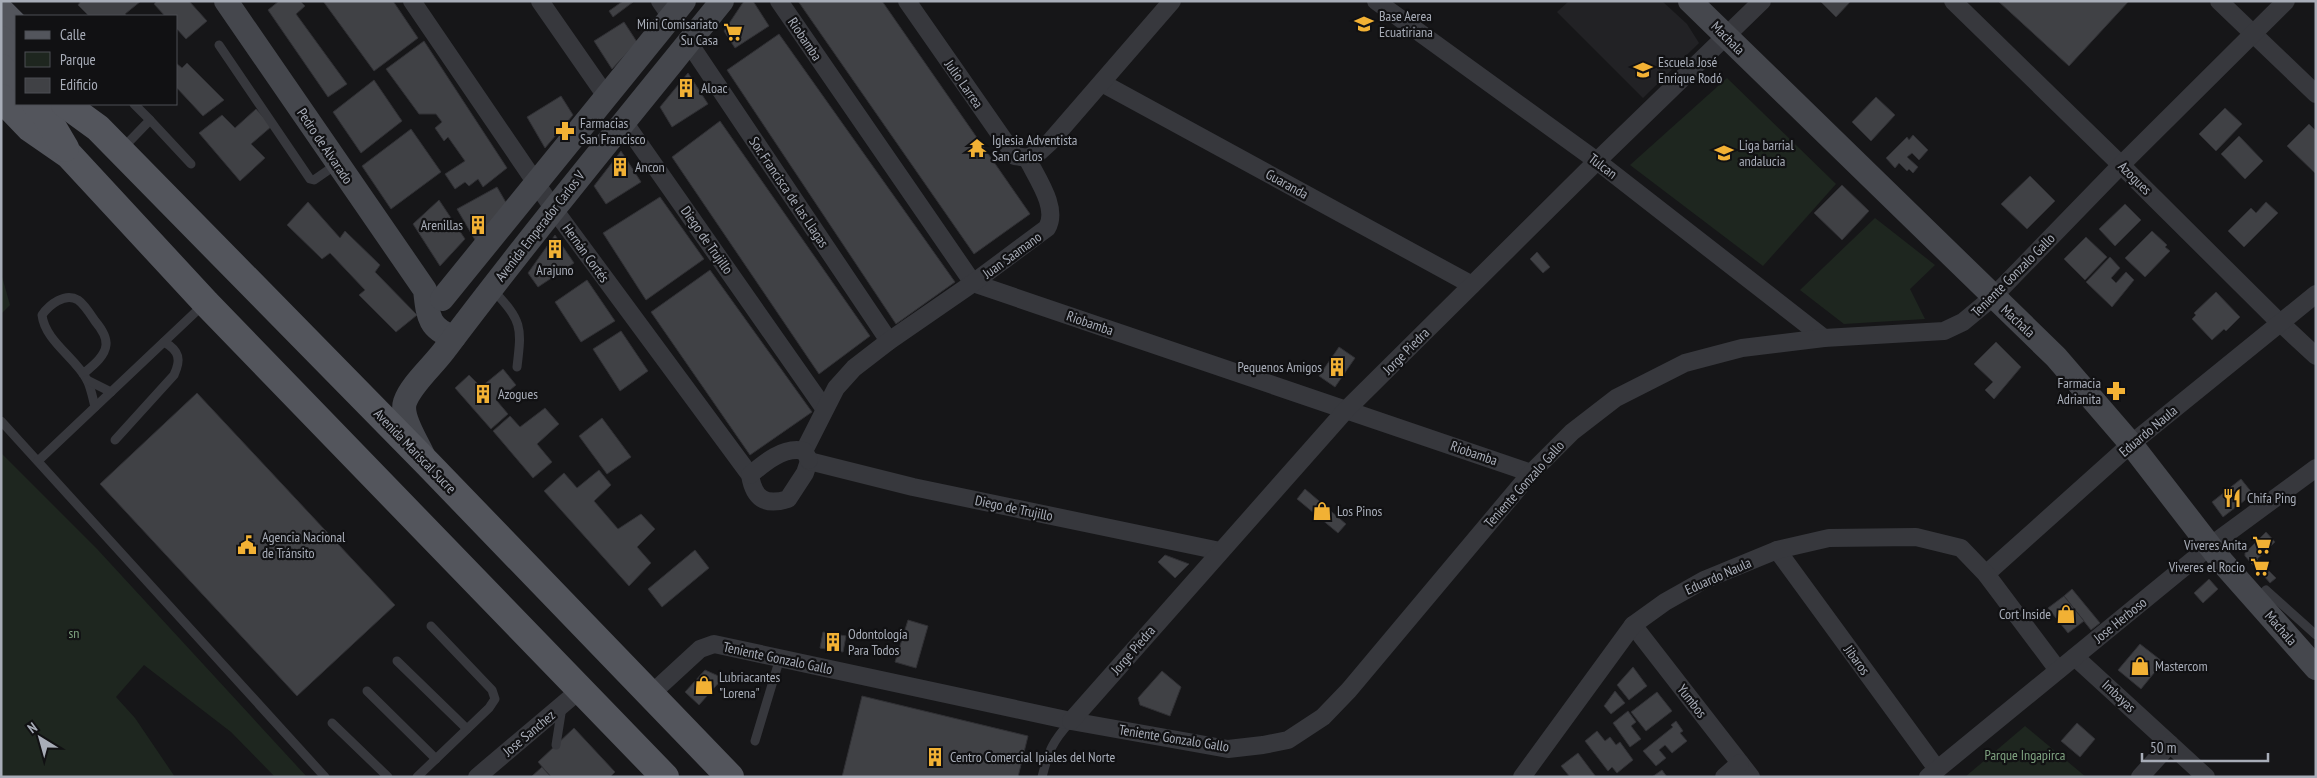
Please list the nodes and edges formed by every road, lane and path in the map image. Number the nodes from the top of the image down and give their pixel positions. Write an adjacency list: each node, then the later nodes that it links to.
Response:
1 (226, 1): 41 (main road, Pedro de Alvarado)
2 (412, 1): 43 (street, Hernán Cortés)
3 (540, 1): 27 (street)
4 (722, 1): 20 (main road, Avenida Emperador Carlos V)
5 (780, 1): 45 (street, Riobamba)
6 (907, 1): 38 (street, Julio Larrea)
7 (1172, 1): 25 (street)
8 (1376, 1): 39 (street, Tulcan)
9 (1690, 1): 18 (main road, Machala)
10 (1762, 1): 18 (street, Jorge Piedra)
11 (1953, 1): 42 (street, Azogues)
12 (2219, 1): 17 (street)
13 (2286, 1): 17 (street, Teniente Gonzalo Gallo)
14 (672, 7): 27 (main road)
15 (1, 12): 16 (main road)
16 (15, 26)
17 (2252, 35): 26 (street); 42 (street, Teniente Gonzalo Gallo)
18 (1726, 36): 39 (street, Jorge Piedra); 50 (main road, Machala)
19 (1, 40): 22 (main road)
20 (689, 43): 34 (main road, Avenida Emperador Carlos V); 55 (street, Sor. Francisca de las Llagas)
21 (219, 45): 41 (lane)
22 (15, 55)
23 (1, 68): 24 (main road)
24 (15, 83)
25 (1102, 83): 38 (street); 46 (street, Guaranda)
26 (2316, 94)
27 (606, 96): 43 (main road)
28 (1, 98): 37 (main road)
29 (37, 105): 37 (main road)
30 (65, 105): 35 (main road, Avenida Mariscal Sucre)
31 (84, 105): 35 (main road, Avenida Mariscal Sucre)
32 (135, 105): 33 (lane)
33 (150, 120): 36 (lane); 40 (lane)
34 (624, 122): 44 (main road, Avenida Emperador Carlos V); 62 (street, Diego de Trujillo)
35 (98, 128): 36 (main road, Avenida Mariscal Sucre)
36 (120, 150): 69 (main road, Avenida Mariscal Sucre)
37 (69, 155): 51 (main road)
38 (1027, 158): 45 (street, Juan Saamano)
39 (1597, 161): 46 (street, Jorge Piedra); 54 (street, Tulcan)
40 (191, 164)
41 (338, 164): 48 (main road, Pedro de Alvarado)
42 (2121, 165): 50 (street, Teniente Gonzalo Gallo); 52 (street, Azogues)
43 (536, 182): 44 (street, Hernán Cortés); 48 (main road)
44 (553, 208): 47 (main road, Avenida Emperador Carlos V); 72 (street, Hernán Cortés)
45 (972, 283): 55 (street, Juan Saamano); 63 (street, Riobamba)
46 (1472, 285): 63 (street, Jorge Piedra)
47 (491, 288): 53 (main road, Avenida Emperador Carlos V); 58 (lane)
48 (433, 294): 53 (main road, Pedro de Alvarado)
49 (2316, 294): 52 (street, Eduardo Naula)
50 (1992, 298): 54 (street, Teniente Gonzalo Gallo); 66 (main road, Machala)
51 (206, 303): 56 (lane); 88 (main road)
52 (2280, 324): 57 (street, Azogues); 66 (street, Eduardo Naula)
53 (458, 331): 69 (main road, Avenida Emperador Carlos V)
54 (1824, 338): 71 (street, Teniente Gonzalo Gallo)
55 (889, 341): 62 (street, Juan Saamano)
56 (164, 342): 60 (lane); 65 (lane)
57 (2316, 356)
58 (517, 367)
59 (85, 377): 59 (lane); 60 (lane); 61 (lane)
60 (111, 392): 61 (lane)
61 (95, 407): 68 (lane)
62 (824, 408): 67 (street, Juan Saamano)
63 (1346, 410): 71 (street, Riobamba); 75 (street, Jorge Piedra)
64 (1, 421): 68 (lane)
65 (115, 440)
66 (2131, 444): 73 (main road, Machala); 76 (street, Eduardo Naula)
67 (806, 456): 72 (street); 72 (street); 75 (street, Diego de Trujillo)
68 (38, 461): 98 (lane)
69 (428, 464): 87 (main road, Avenida Mariscal Sucre)
70 (2316, 468): 73 (street, Jose Herboso)
71 (1531, 472): 89 (street, Teniente Gonzalo Gallo)
72 (750, 475)
73 (2210, 546): 77 (main road, Machala); 81 (street, Jose Herboso)
74 (1777, 550): 76 (street, Eduardo Naula); 78 (street, Eduardo Naula); 97 (street, Jibaros)
75 (1220, 551): 89 (street, Jorge Piedra)
76 (1986, 574): 85 (street, Eduardo Naula)
77 (2256, 600): 80 (lane); 84 (main road, Machala)
78 (1634, 625): 96 (street, Yumbos); 105 (street, Eduardo Naula)
79 (431, 626): 91 (lane)
80 (2316, 635)
81 (2075, 657): 85 (street, Jose Herboso); 93 (street, Imbayas)
82 (780, 658): 87 (street, Teniente Gonzalo Gallo); 89 (street, Teniente Gonzalo Gallo); 92 (lane)
83 (398, 661): 91 (lane)
84 (2316, 668)
85 (2058, 670): 97 (street, Jose Herboso)
86 (367, 691): 95 (lane)
87 (650, 695): 103 (main road, Avenida Mariscal Sucre)
88 (572, 697): 94 (lane); 101 (street, Jose Sanchez); 102 (main road)
89 (1071, 720): 104 (lane)
90 (332, 723): 99 (lane)
91 (467, 729): 95 (lane)
92 (755, 740)
93 (2170, 744): 107 (street); 108 (street, Imbayas)
94 (556, 746)
95 (436, 759): 100 (lane)
96 (1746, 770): 106 (street)
97 (1932, 773)
98 (325, 777)
99 (388, 777)
100 (417, 777)
101 (478, 777)
102 (665, 777)
103 (730, 777)
104 (1042, 777)
105 (1522, 777)
106 (1724, 777)
107 (2140, 777)
108 (2206, 777)

